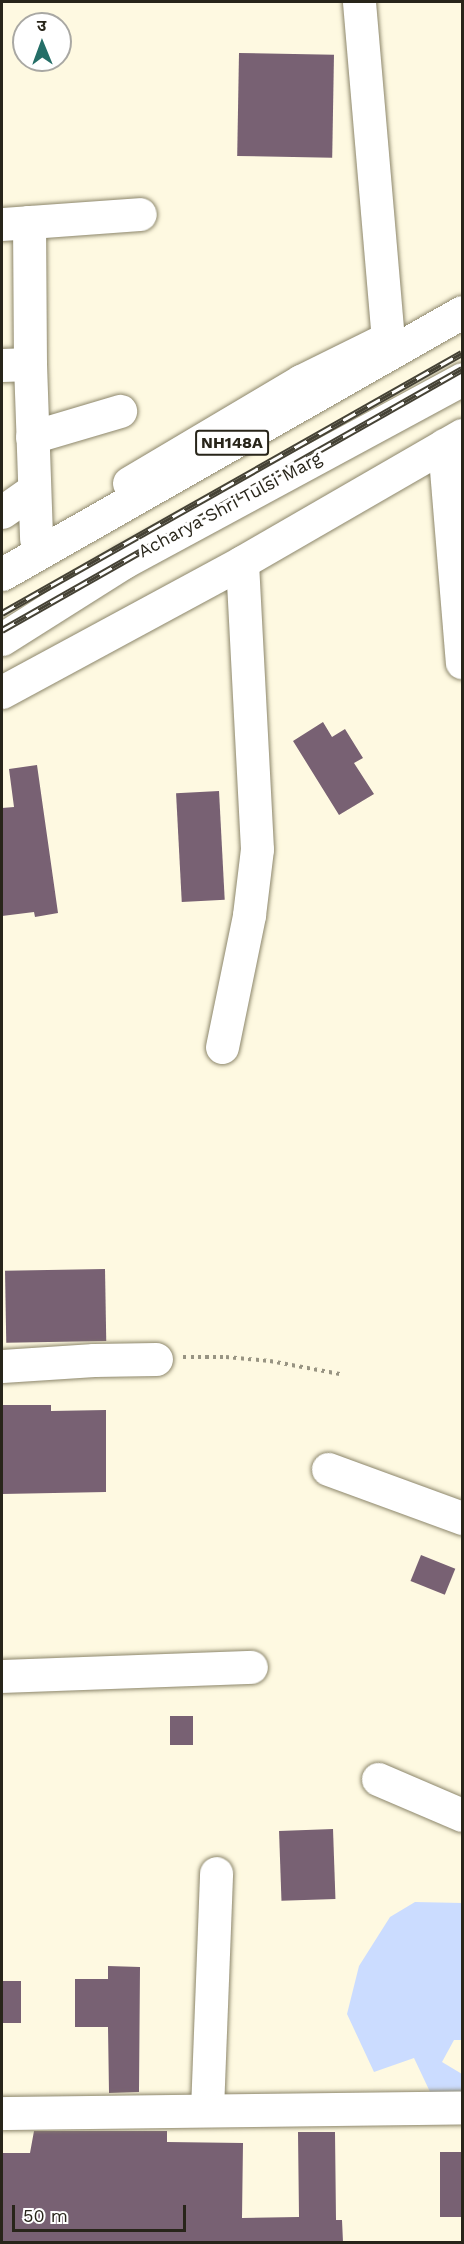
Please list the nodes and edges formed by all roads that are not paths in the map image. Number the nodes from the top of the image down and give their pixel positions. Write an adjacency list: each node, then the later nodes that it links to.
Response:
1 (358, 2): 6 (main road)
2 (140, 214): 3 (main road)
3 (15, 223): 7 (main road)
4 (462, 296): 6 (main road)
5 (462, 312): 17 (main road, NH148A)
6 (388, 338): 14 (main road)
7 (16, 364): 10 (main road)
8 (462, 379): 18 (main road, Acharya Shri Tulsi Marg / NH148A)
9 (120, 411): 10 (main road)
10 (32, 437): 12 (main road)
11 (453, 440): 16 (main road); 19 (main road)
12 (34, 490): 13 (main road); 14 (main road)
13 (2, 512)
14 (36, 539): 15 (main road)
15 (2, 560)
16 (242, 562): 20 (main road); 21 (main road)
17 (2, 574)
18 (2, 639)
19 (462, 662)
20 (2, 692)
21 (222, 1047)
22 (156, 1359): 23 (main road)
23 (2, 1366)
24 (328, 1469): 25 (main road)
25 (462, 1518)
26 (251, 1667): 27 (main road)
27 (2, 1676)
28 (378, 1779): 29 (main road)
29 (462, 1815)
30 (216, 1873): 32 (main road)
31 (462, 2108): 32 (main road)
32 (207, 2110): 33 (main road)
33 (2, 2114)

